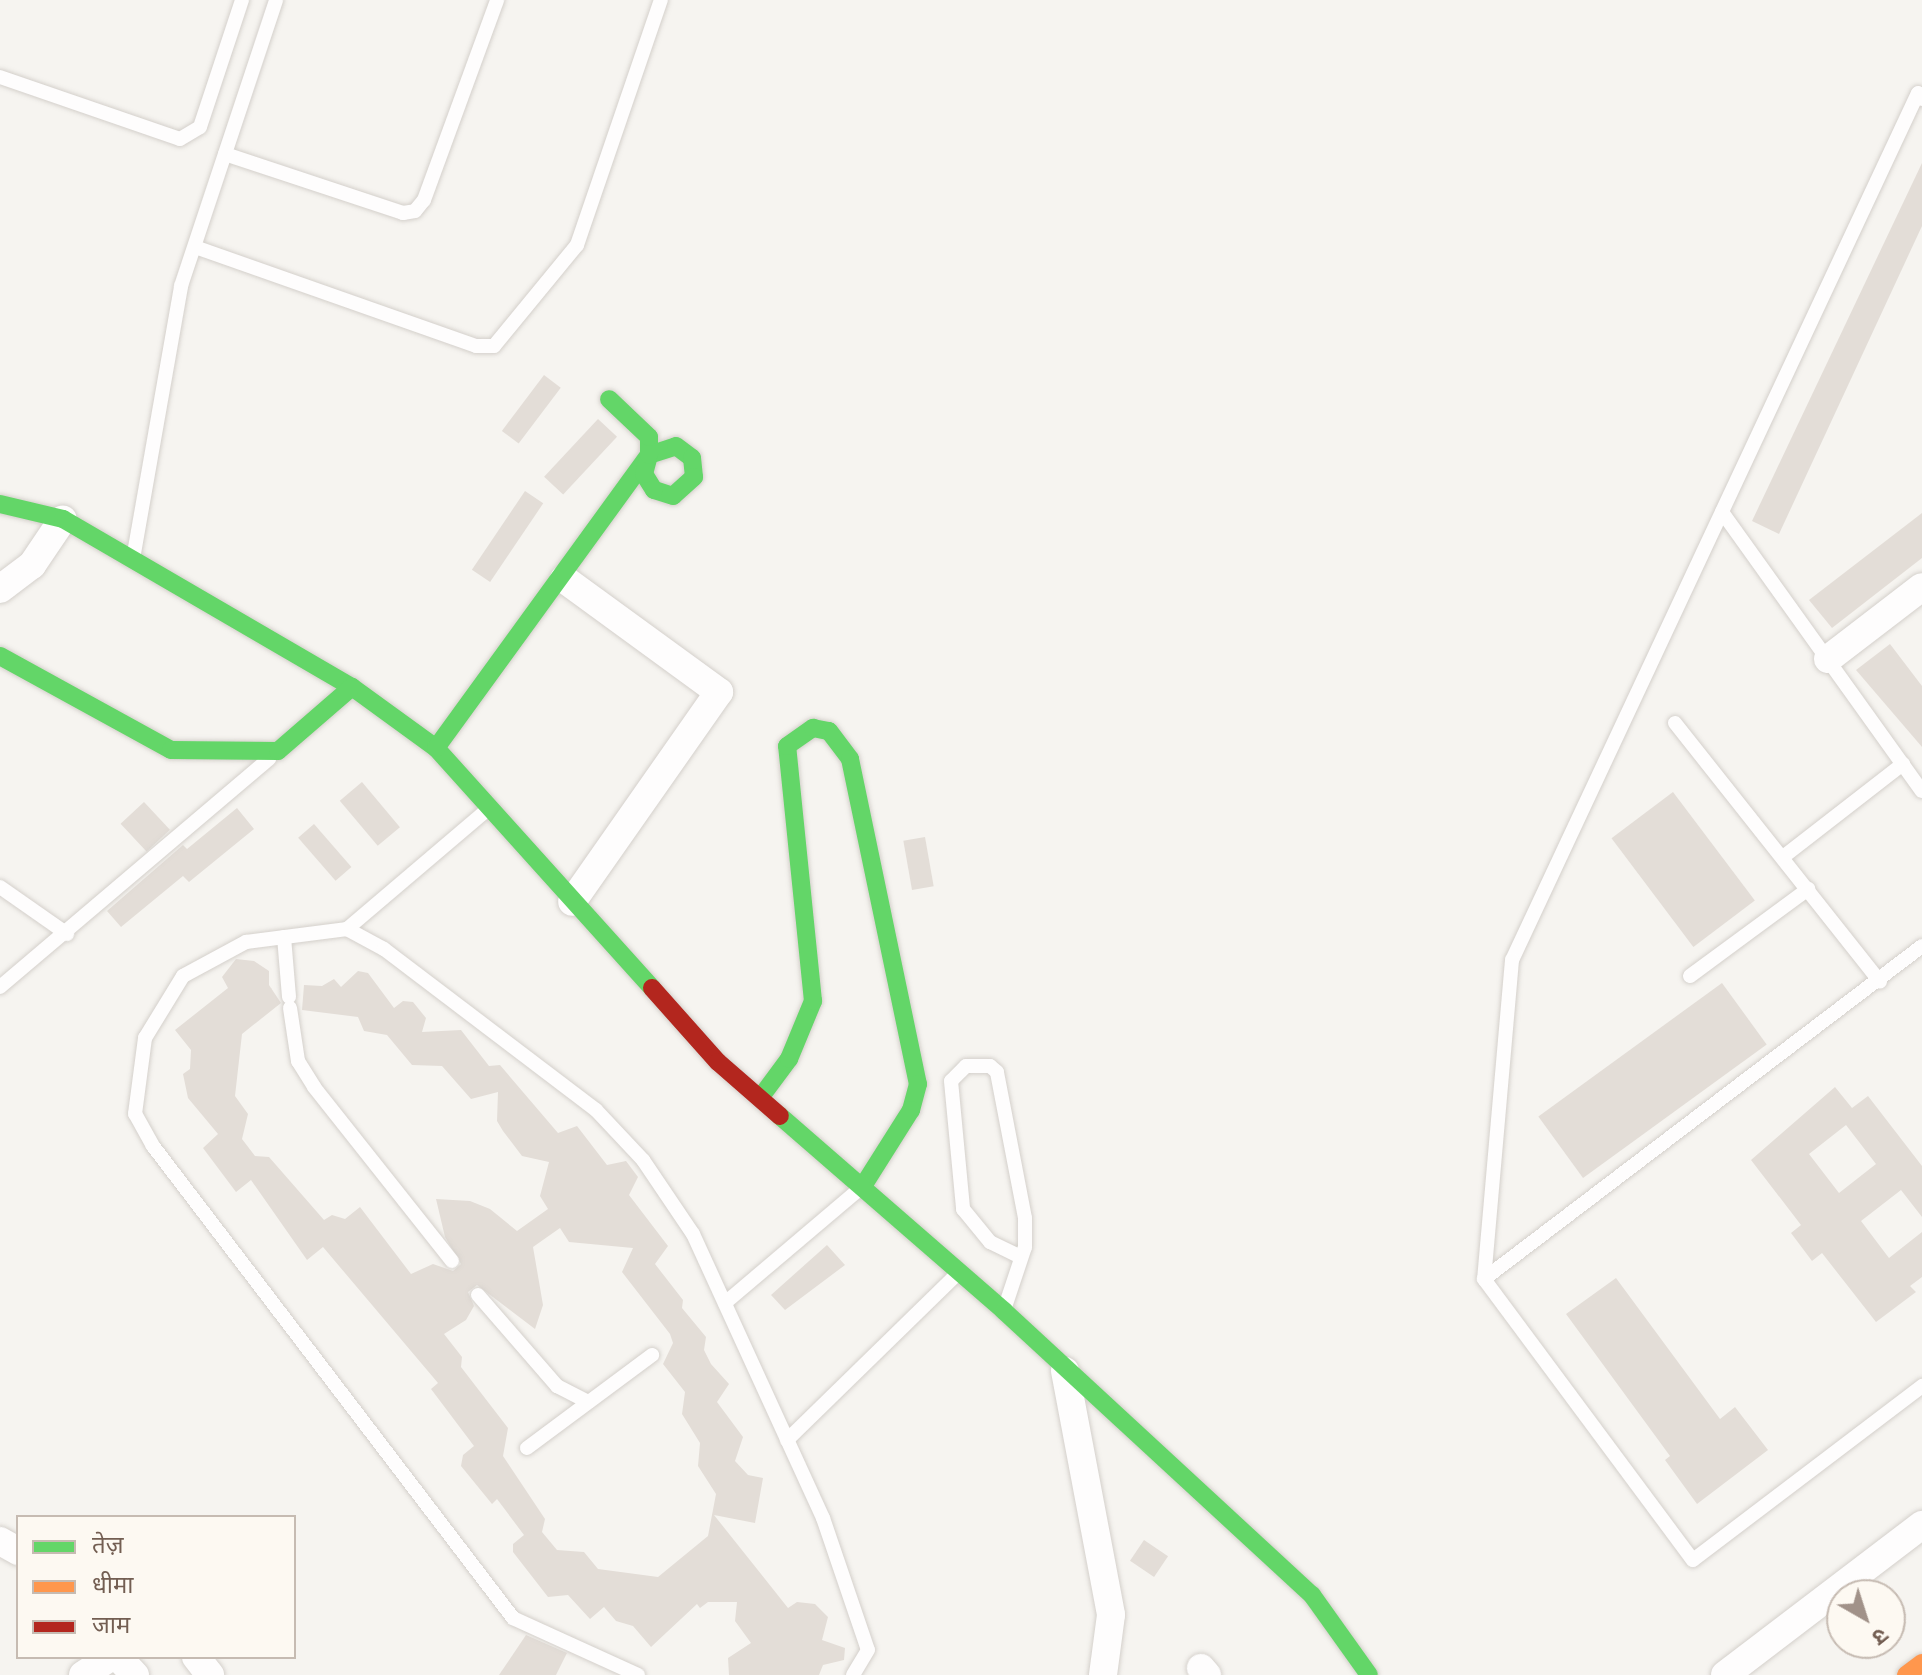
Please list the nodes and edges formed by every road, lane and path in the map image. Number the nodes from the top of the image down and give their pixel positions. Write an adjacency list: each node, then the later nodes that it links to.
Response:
1 (242, 0): 5 (lane)
2 (276, 0): 7 (lane)
3 (497, 0): 7 (lane)
4 (661, 0): 8 (lane)
5 (0, 77)
6 (1922, 99): 11 (lane)
7 (225, 154): 8 (lane)
8 (195, 247): 13 (lane)
9 (609, 399): 14 (street)
10 (0, 504): 12 (street)
11 (1722, 512): 18 (lane); 42 (lane)
12 (63, 519): 13 (street); 16 (street)
13 (132, 559): 19 (street)
14 (564, 579): 21 (street); 29 (street)
15 (1922, 587): 18 (street)
16 (0, 589)
17 (0, 656): 22 (street)
18 (1828, 659): 23 (lane)
19 (352, 687): 21 (street); 22 (street)
20 (1675, 723): 26 (lane)
21 (436, 748): 25 (street)
22 (278, 751): 31 (lane)
23 (1903, 764): 24 (lane); 26 (lane)
24 (1922, 791)
25 (488, 809): 29 (street); 30 (lane)
26 (1783, 857): 28 (lane)
27 (0, 887): 31 (lane)
28 (1808, 889): 34 (lane); 35 (lane)
29 (572, 902): 37 (street)
30 (347, 929): 32 (lane); 44 (lane)
31 (67, 934): 36 (lane)
32 (284, 937): 40 (lane); 60 (lane)
33 (1922, 946): 35 (lane)
34 (1690, 976)
35 (1880, 982): 42 (lane)
36 (0, 987)
37 (760, 1098): 38 (street); 38 (street)
38 (863, 1186): 41 (street); 44 (lane)
39 (1021, 1257): 39 (lane); 45 (lane)
40 (452, 1261)
41 (959, 1272): 45 (street); 50 (lane)
42 (1484, 1279): 48 (lane)
43 (478, 1295): 49 (lane)
44 (725, 1303): 50 (lane)
45 (1004, 1311): 47 (street)
46 (652, 1355): 49 (lane)
47 (1065, 1371): 62 (street); 63 (street)
48 (1922, 1386)
49 (588, 1402): 51 (lane)
50 (787, 1440): 61 (lane)
51 (527, 1448)
52 (1922, 1525): 64 (street)
53 (108, 1659): 57 (street)
54 (120, 1659): 58 (street)
55 (198, 1659): 59 (street)
56 (1922, 1663): 65 (street)
57 (83, 1675)
58 (135, 1675)
59 (210, 1675)
60 (638, 1675)
61 (853, 1675)
62 (1103, 1675)
63 (1369, 1675)
64 (1725, 1675)
65 (1906, 1675)

